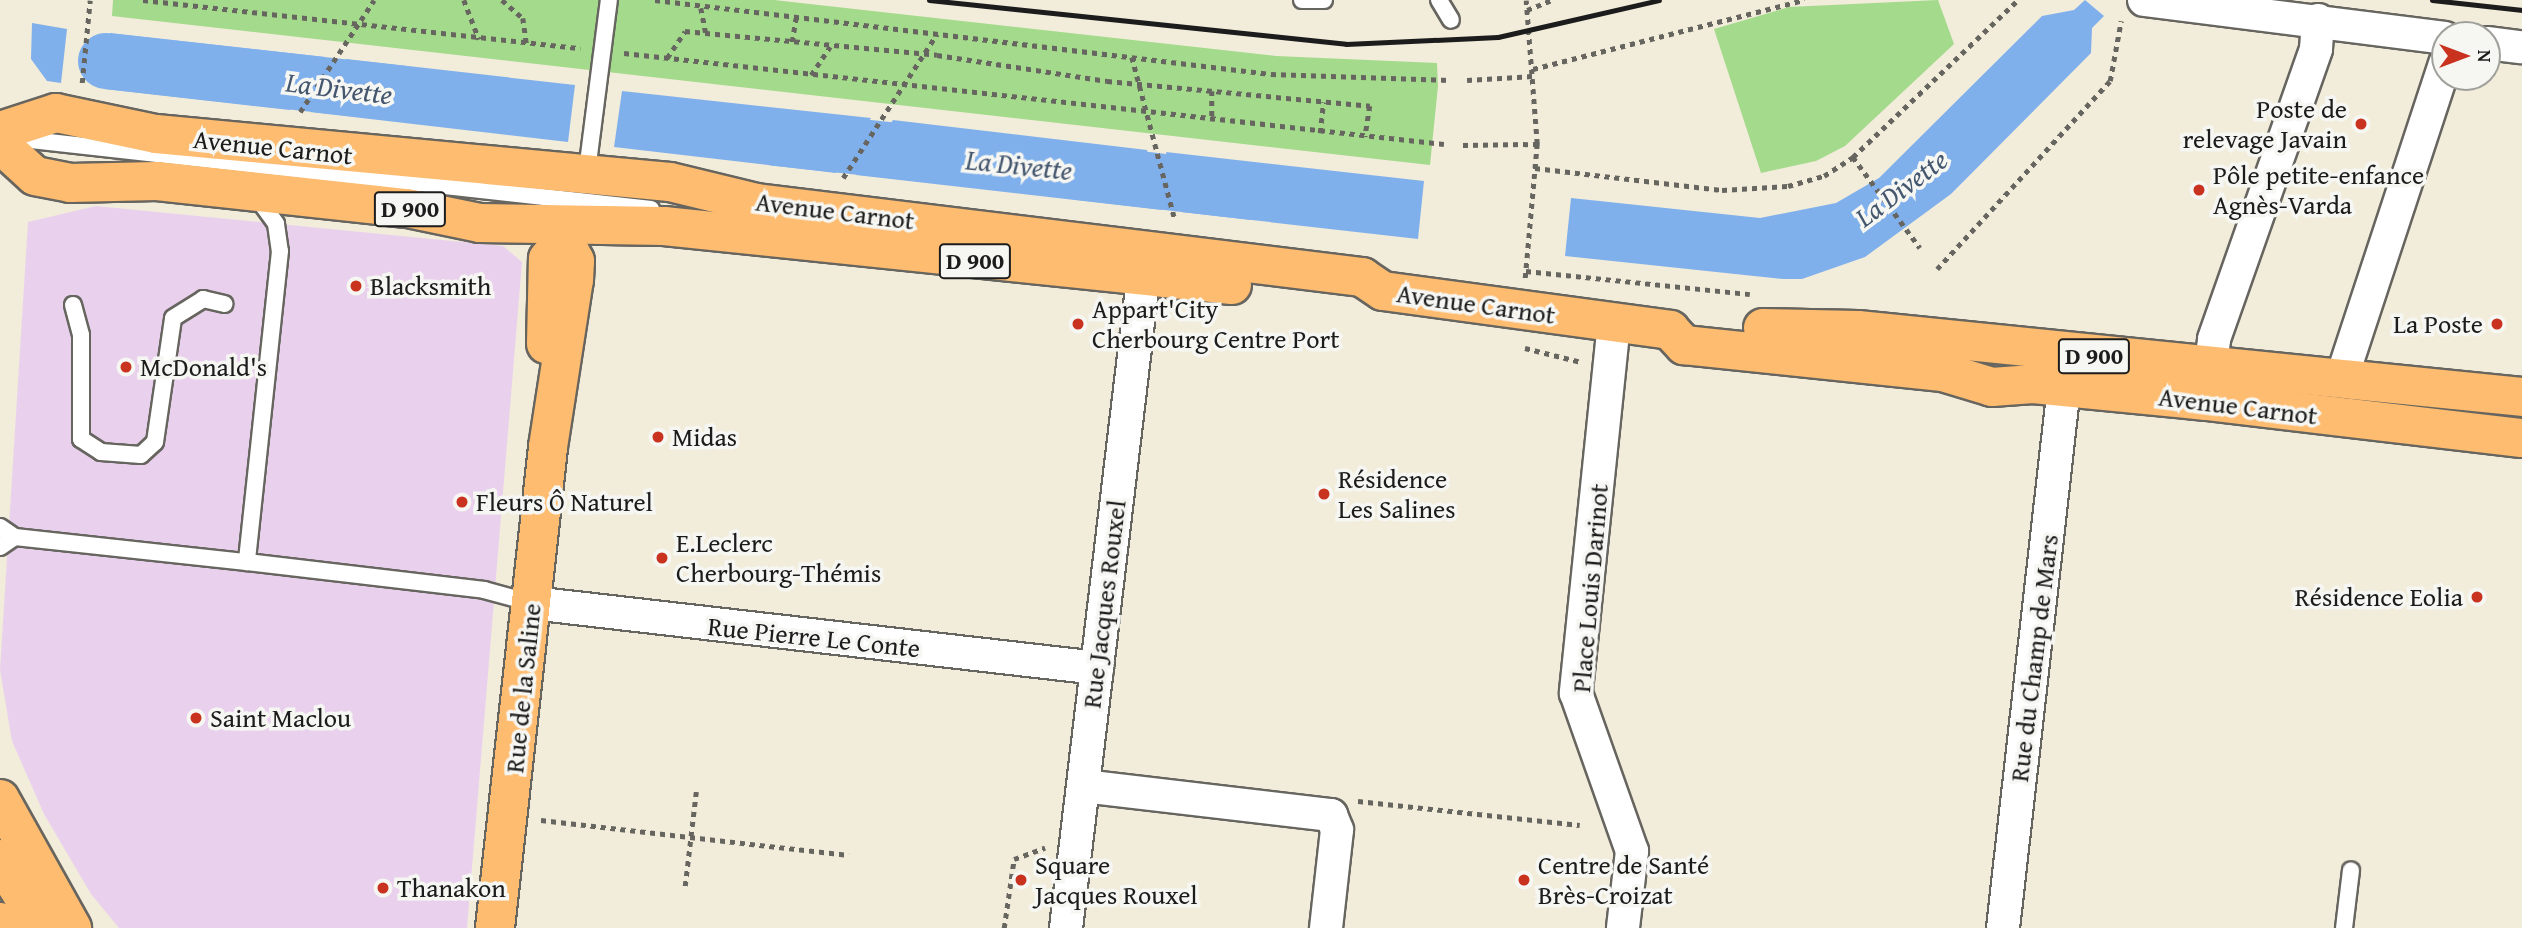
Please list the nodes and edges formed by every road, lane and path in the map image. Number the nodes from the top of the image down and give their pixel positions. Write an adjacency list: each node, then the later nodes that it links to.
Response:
1 (90, 0): 43 (path)
2 (143, 0): 21 (path)
3 (374, 0): 21 (path)
4 (464, 0): 25 (path)
5 (502, 0): 27 (path)
6 (609, 0): 62 (lane)
7 (655, 0): 16 (path)
8 (1303, 0): 9 (lane)
9 (1324, 0)
10 (1439, 0): 19 (lane)
11 (1526, 0): 17 (path)
12 (1552, 0): 17 (path)
13 (1804, 0): 36 (path)
14 (2018, 0): 58 (path)
15 (2134, 5): 20 (street); 66 (path)
16 (701, 8): 18 (path); 22 (path)
17 (1527, 10): 36 (path)
18 (796, 18): 23 (path); 26 (path)
19 (1451, 20)
20 (2318, 20): 24 (street); 77 (street)
21 (359, 23): 25 (path); 49 (path)
22 (706, 33): 26 (path); 35 (path)
23 (937, 34): 33 (path); 34 (path)
24 (2431, 36)
25 (479, 39): 27 (path)
26 (792, 42): 29 (path)
27 (527, 45): 31 (path)
28 (2501, 45): 30 (street)
29 (831, 46): 33 (path); 37 (path)
30 (2522, 47)
31 (587, 49)
32 (618, 52): 35 (path)
33 (924, 54): 41 (path); 42 (path)
34 (1132, 57): 39 (path); 41 (path)
35 (667, 58): 37 (path)
36 (1533, 69): 38 (path)
37 (811, 75): 42 (path)
38 (1534, 76): 40 (path); 56 (path)
39 (1450, 80)
40 (1467, 80)
41 (1140, 83): 44 (path); 47 (path)
42 (906, 84): 47 (path); 60 (path)
43 (81, 87)
44 (1212, 91): 46 (path); 48 (path)
45 (2436, 91): 78 (street)
46 (1323, 102): 51 (path); 53 (path)
47 (1147, 111): 48 (path); 64 (path)
48 (1212, 121): 51 (path)
49 (292, 125)
50 (0, 131): 62 (main road, Avenue Carnot / D 900)
51 (1320, 133): 53 (path)
52 (0, 136): 63 (lane)
53 (1365, 137): 55 (path)
54 (0, 144): 61 (main road, D 900)
55 (1444, 144)
56 (1537, 144): 57 (path); 59 (path)
57 (1463, 145)
58 (1853, 157): 59 (path); 65 (path)
59 (1535, 168): 67 (path)
60 (837, 187)
61 (253, 192): 62 (main road, D 900); 86 (lane)
62 (576, 193): 63 (lane); 63 (lane); 64 (main road, Avenue Carnot / D 900); 68 (main road, D 900); 87 (main road, Rue de la Saline)
63 (498, 194)
64 (1182, 239): 69 (main road, Avenue Carnot / D 900)
65 (1920, 248)
66 (1937, 269)
67 (1526, 271): 70 (path); 73 (path)
68 (1143, 280): 69 (main road, D 900); 88 (street, Rue Jacques Rouxel)
69 (1383, 291): 73 (main road, Avenue Carnot / D 900)
70 (1759, 295)
71 (224, 304): 72 (lane)
72 (73, 305)
73 (1524, 310): 74 (main road, Avenue Carnot / D 900)
74 (1615, 323): 75 (main road, Avenue Carnot / D 900); 109 (street, Place Louis Darinot)
75 (1670, 330): 76 (main road, Avenue Carnot / D 900); 77 (main road, Avenue Carnot / D 900)
76 (1815, 359): 79 (main road, Avenue Carnot / D 900); 81 (lane)
77 (2210, 369): 78 (main road, Avenue Carnot / D 900)
78 (2341, 380): 80 (main road, Avenue Carnot / D 900)
79 (2064, 387): 82 (main road, Avenue Carnot / D 900); 110 (street, Rue du Champ de Mars)
80 (2522, 397)
81 (2522, 421)
82 (2522, 439)
83 (0, 527): 84 (lane)
84 (15, 537): 85 (lane); 86 (lane)
85 (0, 547)
86 (247, 562): 87 (lane)
87 (532, 603): 88 (street, Rue Pierre Le Conte); 93 (main road, Rue de la Saline)
88 (1097, 668): 89 (street, Rue Jacques Rouxel)
89 (1083, 786): 107 (street, Rue Jacques Rouxel); 108 (street)
90 (696, 792): 95 (path)
91 (0, 799): 104 (main road)
92 (1355, 801): 94 (path)
93 (509, 817): 95 (path); 105 (main road, Rue de la Saline)
94 (1580, 825)
95 (691, 837): 97 (path); 100 (path)
96 (1059, 849): 106 (path)
97 (849, 855)
98 (0, 859): 103 (main road)
99 (2351, 870): 111 (lane)
100 (685, 886)
101 (0, 922): 102 (main road)
102 (5, 928)
103 (43, 928)
104 (72, 928)
105 (495, 928)
106 (1004, 928)
107 (1066, 928)
108 (1326, 928)
109 (1623, 928)
110 (2003, 928)
111 (2344, 928)

